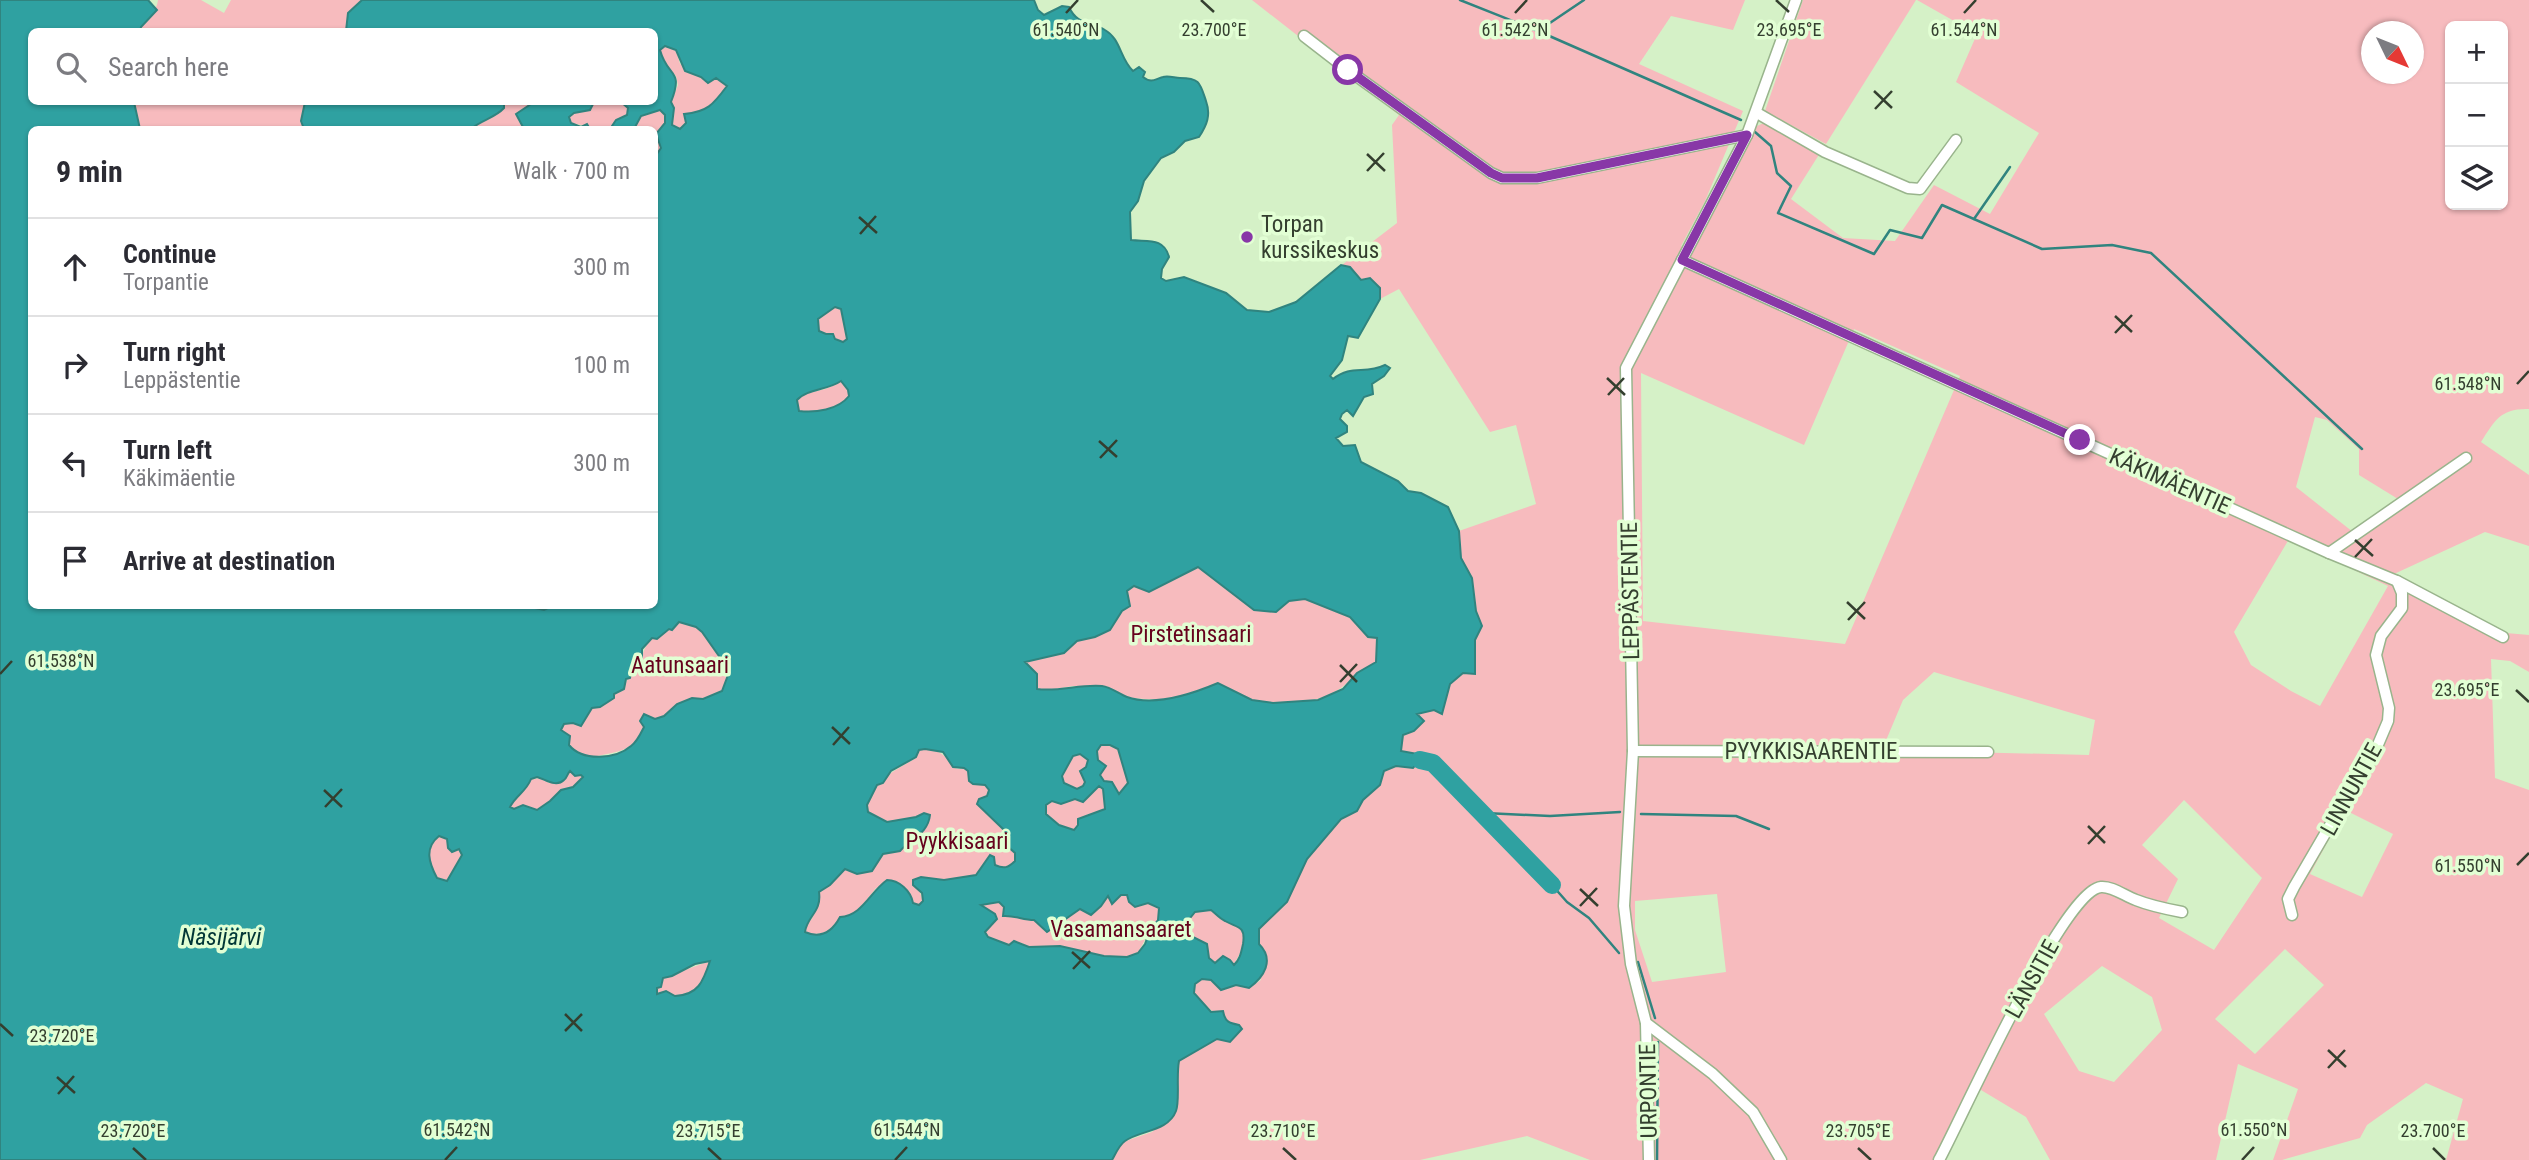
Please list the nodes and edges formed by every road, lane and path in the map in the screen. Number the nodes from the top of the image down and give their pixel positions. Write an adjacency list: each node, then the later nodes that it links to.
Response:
1 (1796, 0): 3 (street, LEPPÄSTENTIE)
2 (1304, 36): 4 (street)
3 (1757, 113): 4 (street, LEPPÄSTENTIE); 5 (street)
4 (1747, 135): 6 (street, LEPPÄSTENTIE)
5 (1956, 140)
6 (1682, 260): 8 (street, KÄKIMÄENTIE); 11 (street, LEPPÄSTENTIE)
7 (2466, 458): 8 (street)
8 (2329, 553): 9 (street, KÄKIMÄENTIE)
9 (2397, 581): 10 (street, KÄKIMÄENTIE); 14 (street, LINNUNTIE)
10 (2503, 637)
11 (1633, 751): 12 (street, PYYKKISAARENTIE); 15 (street, LEPPÄSTENTIE)
12 (1988, 751)
13 (2182, 912): 18 (street, LÄNSITIE)
14 (2292, 915)
15 (1646, 1023): 16 (street, URPONTIE); 17 (street)
16 (1649, 1160)
17 (1781, 1160)
18 (1939, 1160)

